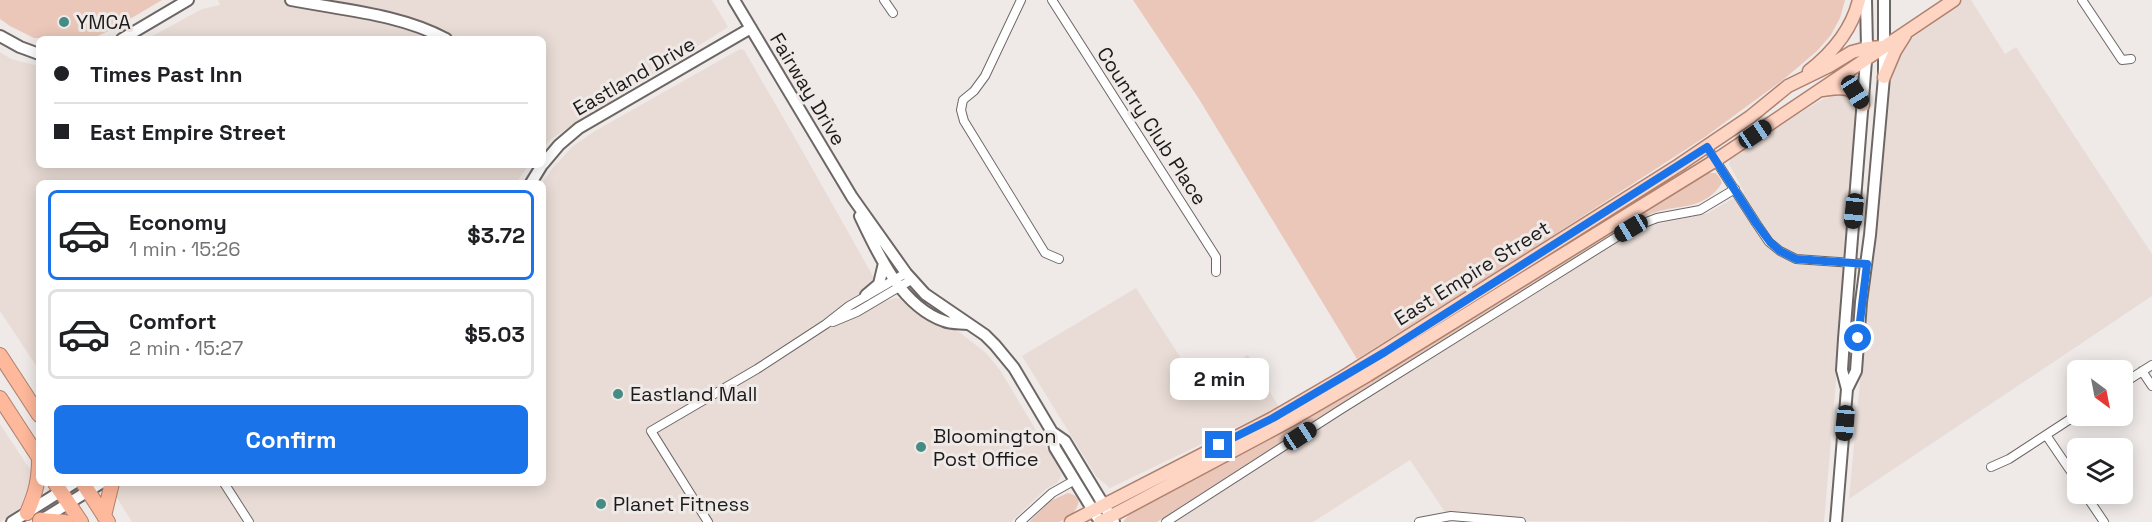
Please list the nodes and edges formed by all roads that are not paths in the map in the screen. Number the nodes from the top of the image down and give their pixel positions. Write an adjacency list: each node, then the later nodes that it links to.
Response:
1 (188, 0): 16 (main road)
2 (291, 0): 17 (main road)
3 (734, 0): 13 (main road, Fairway Drive)
4 (885, 0): 12 (street)
5 (1021, 0): 31 (street)
6 (1052, 0): 35 (street, Country Club Place)
7 (1859, 0): 23 (main road)
8 (1866, 0): 20 (main road)
9 (1884, 0): 18 (main road)
10 (1954, 0): 14 (main road)
11 (2082, 0): 21 (street)
12 (892, 13)
13 (751, 28): 27 (main road, Eastland Drive); 30 (main road, Fairway Drive)
14 (1908, 31): 18 (main road); 22 (main road)
15 (0, 36): 19 (main road)
16 (127, 36)
17 (440, 36)
18 (1885, 47): 20 (main road, East Empire Street); 22 (main road)
19 (36, 53)
20 (1867, 53): 23 (main road, East Empire Street); 24 (main road, East Empire Street); 25 (main road)
21 (2131, 59)
22 (1884, 77): 34 (main road)
23 (1788, 86): 26 (main road, East Empire Street)
24 (1818, 91): 25 (main road); 28 (main road, East Empire Street)
25 (1863, 105): 33 (main road)
26 (1707, 147): 28 (street); 62 (main road, East Empire Street)
27 (546, 157)
28 (1716, 160): 29 (street); 65 (main road, East Empire Street)
29 (1735, 189): 33 (street); 73 (street)
30 (852, 197): 32 (main road, Fairway Drive); 36 (main road, Fairway Drive)
31 (1059, 259)
32 (884, 263): 37 (main road, Fairway Drive); 38 (main road)
33 (1850, 264): 34 (street); 46 (main road)
34 (1867, 264): 46 (main road)
35 (1216, 272)
36 (908, 277): 37 (street); 40 (main road, Fairway Drive)
37 (898, 283): 38 (street); 39 (street); 40 (main road, Fairway Drive)
38 (866, 295): 39 (street)
39 (826, 324): 70 (street)
40 (968, 324): 50 (main road, Fairway Drive)
41 (0, 355): 48 (highway)
42 (2152, 365): 43 (street)
43 (2142, 372): 44 (street); 45 (street)
44 (2133, 377)
45 (2152, 386)
46 (1848, 389): 76 (main road)
47 (0, 398): 52 (highway)
48 (36, 410)
49 (2067, 421): 51 (street)
50 (1052, 432): 55 (main road, Fairway Drive); 62 (main road, Fairway Drive)
51 (2046, 435): 53 (street); 54 (street)
52 (36, 453)
53 (2067, 466)
54 (1991, 467)
55 (1075, 480): 62 (main road, Fairway Drive); 71 (street)
56 (38, 486): 63 (highway)
57 (112, 486): 64 (highway)
58 (226, 486): 69 (street)
59 (85, 487): 60 (main road); 64 (highway)
60 (62, 492): 63 (main road); 68 (highway)
61 (2092, 504): 77 (street)
62 (1099, 507): 65 (main road, Fairway Drive); 72 (main road, East Empire Street)
63 (35, 518): 66 (main road); 67 (highway)
64 (106, 519)
65 (1108, 520)
66 (12, 522)
67 (65, 522)
68 (81, 522)
69 (249, 522)
70 (708, 522)
71 (1020, 522)
72 (1071, 522)
73 (1166, 522)
74 (1419, 522): 75 (street)
75 (1521, 522)
76 (1836, 522)
77 (2104, 522)

